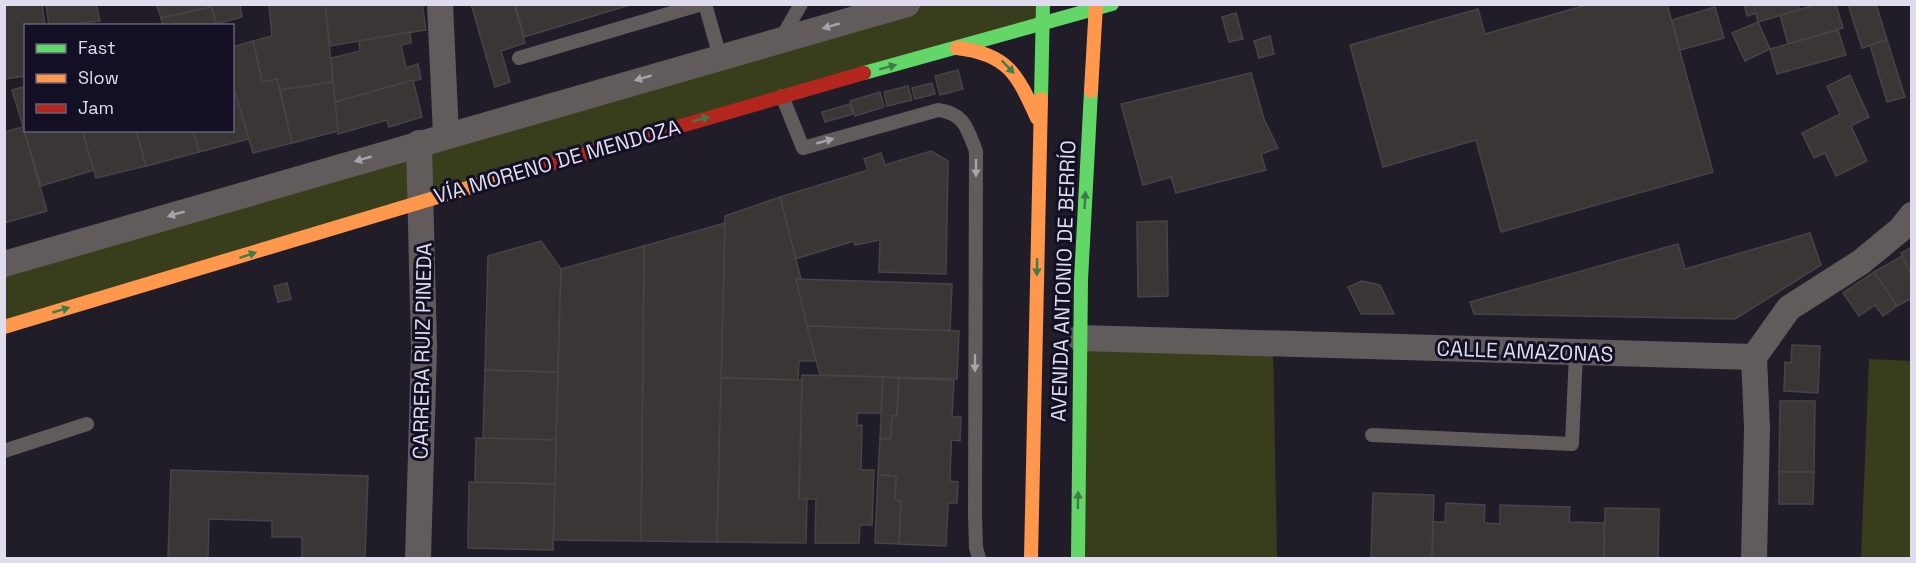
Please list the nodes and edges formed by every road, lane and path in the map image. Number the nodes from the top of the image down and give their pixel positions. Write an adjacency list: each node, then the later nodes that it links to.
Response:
1 (440, 4): 15 (street)
2 (704, 4): 11 (lane); 12 (lane)
3 (801, 4): 9 (lane)
4 (907, 4): 9 (street, one-way to 9)
5 (1043, 4): 8 (street, AVENIDA ANTONIO DE BERRÍO)
6 (1112, 4): 7 (street, VÍA MORENO DE MENDOZA)
7 (1096, 7): 8 (street, VÍA MORENO DE MENDOZA); 21 (street, AVENIDA ANTONIO DE BERRÍO, one-way to 7)
8 (1042, 24): 10 (street, VÍA MORENO DE MENDOZA); 14 (street, AVENIDA ANTONIO DE BERRÍO)
9 (781, 40): 11 (street)
10 (956, 48): 13 (street, VÍA MORENO DE MENDOZA, one-way to 10); 14 (street, one-way to 14)
11 (720, 57): 15 (street, one-way to 15)
12 (519, 58)
13 (782, 96): 17 (street, VÍA MORENO DE MENDOZA, one-way to 13); 28 (lane, one-way to 28)
14 (1040, 124): 29 (street, AVENIDA ANTONIO DE BERRÍO, one-way to 29)
15 (446, 135): 16 (street)
16 (419, 143): 17 (street, CARRERA RUIZ PINEDA); 19 (street, one-way to 19)
17 (423, 200): 20 (street, VÍA MORENO DE MENDOZA, one-way to 17); 27 (street, CARRERA RUIZ PINEDA)
18 (1911, 215): 23 (street)
19 (4, 264)
20 (4, 327)
21 (1080, 338): 22 (street, CALLE AMAZONAS); 30 (street, AVENIDA ANTONIO DE BERRÍO, one-way to 21)
22 (1576, 352): 23 (street, CALLE AMAZONAS); 25 (lane)
23 (1754, 357): 31 (street)
24 (87, 424): 26 (lane)
25 (1372, 435)
26 (4, 451)
27 (418, 558)
28 (979, 558)
29 (1031, 558)
30 (1078, 558)
31 (1754, 558)

